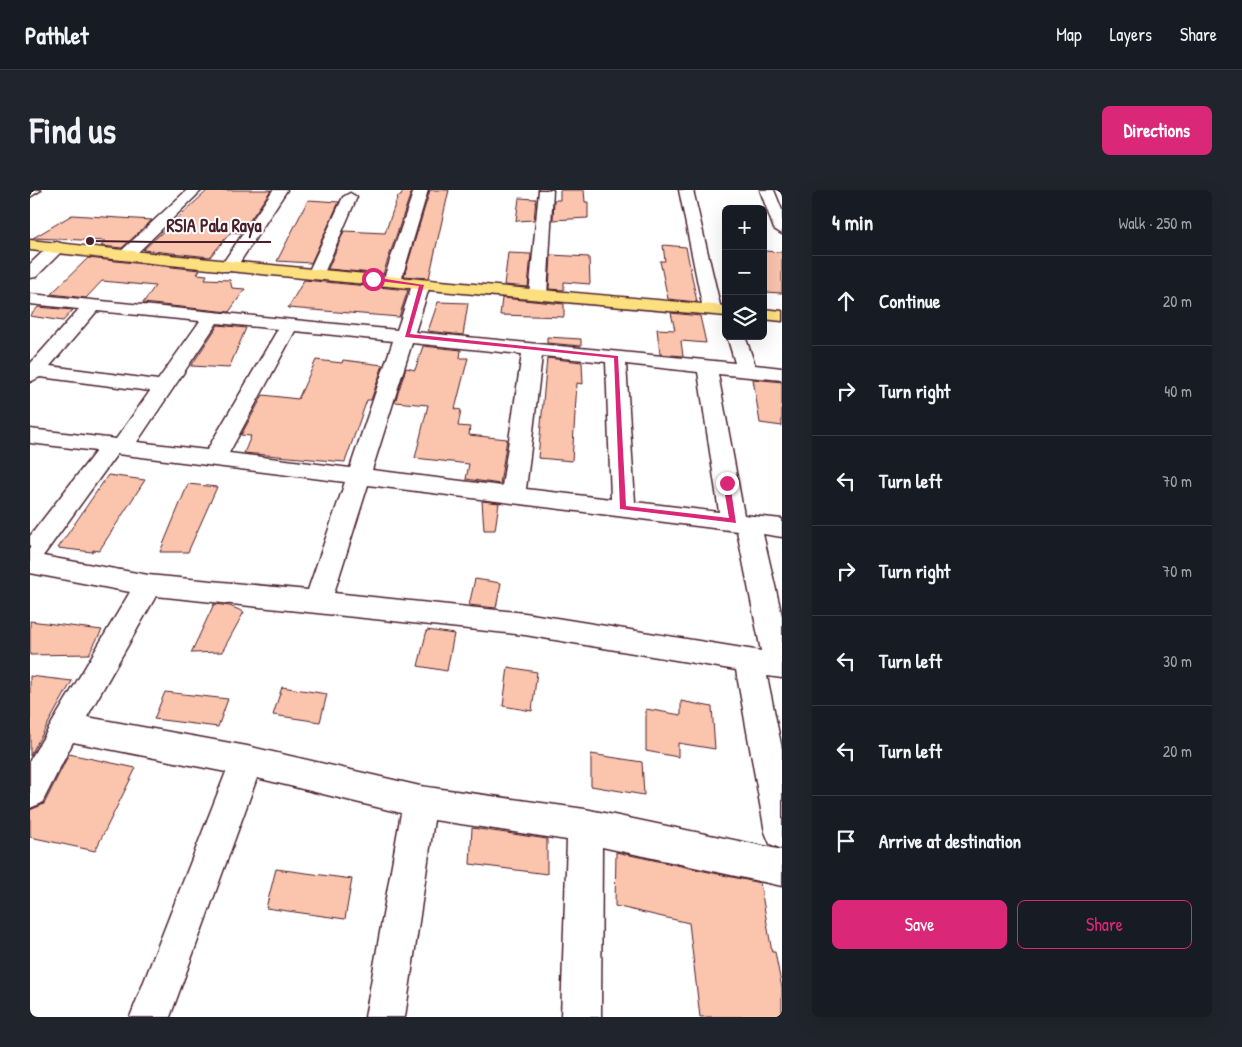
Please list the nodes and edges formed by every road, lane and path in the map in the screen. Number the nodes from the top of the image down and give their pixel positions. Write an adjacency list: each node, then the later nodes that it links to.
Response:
1 (34, 190): 8 (street)
2 (195, 190): 13 (street)
3 (280, 190): 14 (street)
4 (421, 190): 17 (street)
5 (546, 190): 19 (street)
6 (686, 190): 22 (street)
7 (767, 190): 10 (street)
8 (30, 193)
9 (350, 197): 16 (street)
10 (782, 229)
11 (30, 246): 12 (main road)
12 (58, 247): 13 (main road); 15 (street)
13 (126, 256): 14 (main road)
14 (228, 268): 16 (main road)
15 (30, 272)
16 (316, 273): 17 (main road)
17 (392, 281): 18 (main road)
18 (422, 285): 19 (main road); 27 (street)
19 (538, 295): 22 (main road)
20 (30, 299): 21 (street)
21 (93, 305): 25 (street); 33 (street)
22 (719, 310)
23 (767, 314): 24 (main road)
24 (782, 316)
25 (212, 317): 26 (street); 35 (street)
26 (290, 324): 27 (street); 38 (street)
27 (406, 336): 29 (street); 39 (street)
28 (737, 340): 32 (street)
29 (533, 348): 30 (street); 40 (street)
30 (616, 357): 31 (street); 41 (street)
31 (707, 366): 32 (street); 42 (street)
32 (747, 370): 34 (street)
33 (32, 373): 35 (street)
34 (782, 374)
35 (164, 387): 37 (street)
36 (30, 436): 37 (street)
37 (118, 445): 38 (street); 44 (street)
38 (215, 457): 39 (street)
39 (361, 475): 40 (street); 47 (street)
40 (513, 494): 41 (street)
41 (623, 508): 42 (street)
42 (741, 522): 43 (street); 48 (street)
43 (782, 528)
44 (30, 555)
45 (30, 563): 46 (street)
46 (148, 585): 47 (street); 49 (street)
47 (318, 601): 48 (street)
48 (770, 665): 54 (street)
49 (65, 727): 50 (street); 51 (street)
50 (247, 761): 52 (street); 56 (street)
51 (30, 792)
52 (420, 802): 53 (street); 57 (street)
53 (585, 826): 55 (street); 58 (street)
54 (782, 832)
55 (782, 868)
56 (150, 1017)
57 (386, 1017)
58 (581, 1017)

